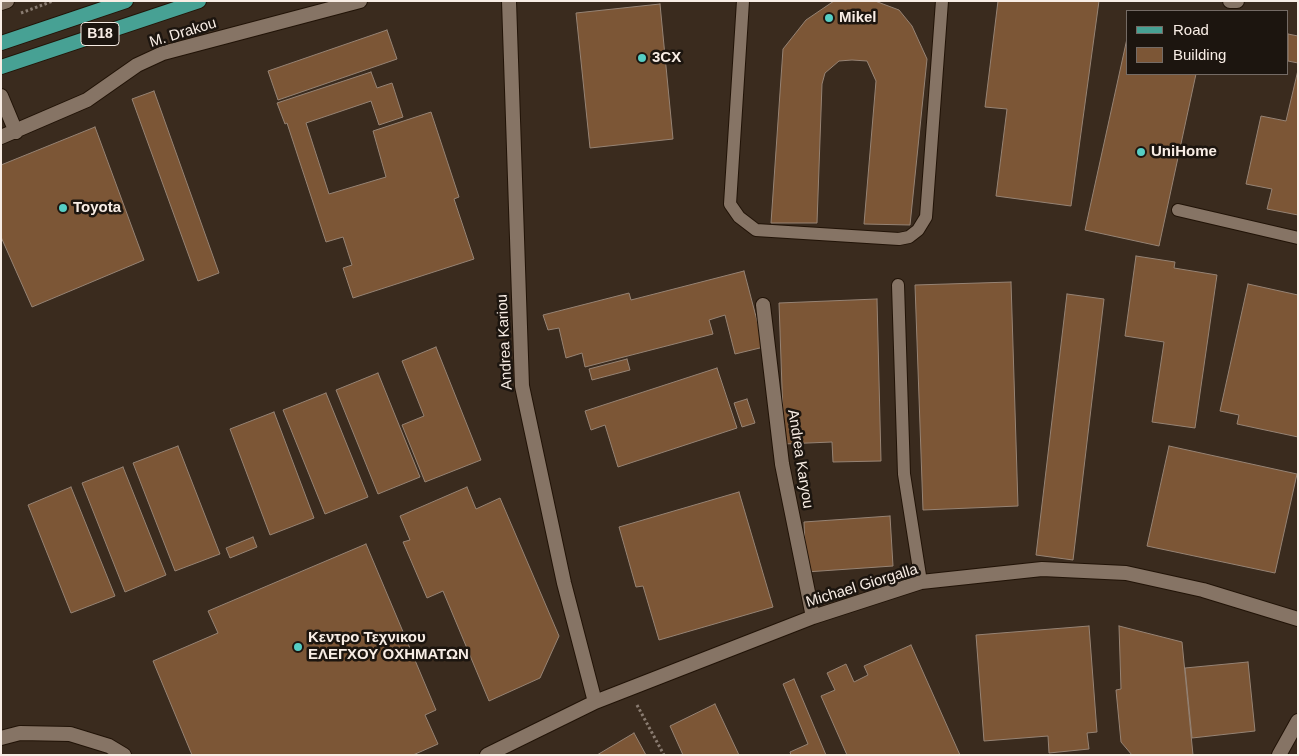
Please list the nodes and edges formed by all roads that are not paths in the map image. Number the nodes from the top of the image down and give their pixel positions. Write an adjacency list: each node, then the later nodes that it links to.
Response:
1 (7, 1): 10 (street)
2 (126, 1): 11 (main road, B18)
3 (199, 1): 12 (main road, B18)
4 (360, 1): 14 (street, M. Drakou)
5 (510, 1): 23 (street, Andrea Kariou)
6 (743, 1): 7 (lane)
7 (942, 1)
8 (1230, 1): 9 (street)
9 (1237, 1)
10 (1, 3)
11 (1, 43)
12 (1, 67)
13 (1, 96): 14 (street)
14 (16, 132): 15 (street, M. Drakou)
15 (1, 137)
16 (1178, 210): 17 (lane)
17 (1298, 238)
18 (898, 285): 20 (lane)
19 (763, 305): 21 (street, Andrea Karyou)
20 (921, 582): 21 (street, Michael Giorgalla); 22 (street, Michael Giorgalla)
21 (813, 617): 23 (street, Michael Giorgalla)
22 (1298, 619)
23 (596, 702): 27 (street, Michael Giorgalla)
24 (1298, 722): 28 (street)
25 (1, 738): 26 (street)
26 (124, 755)
27 (487, 755)
28 (1279, 755)

